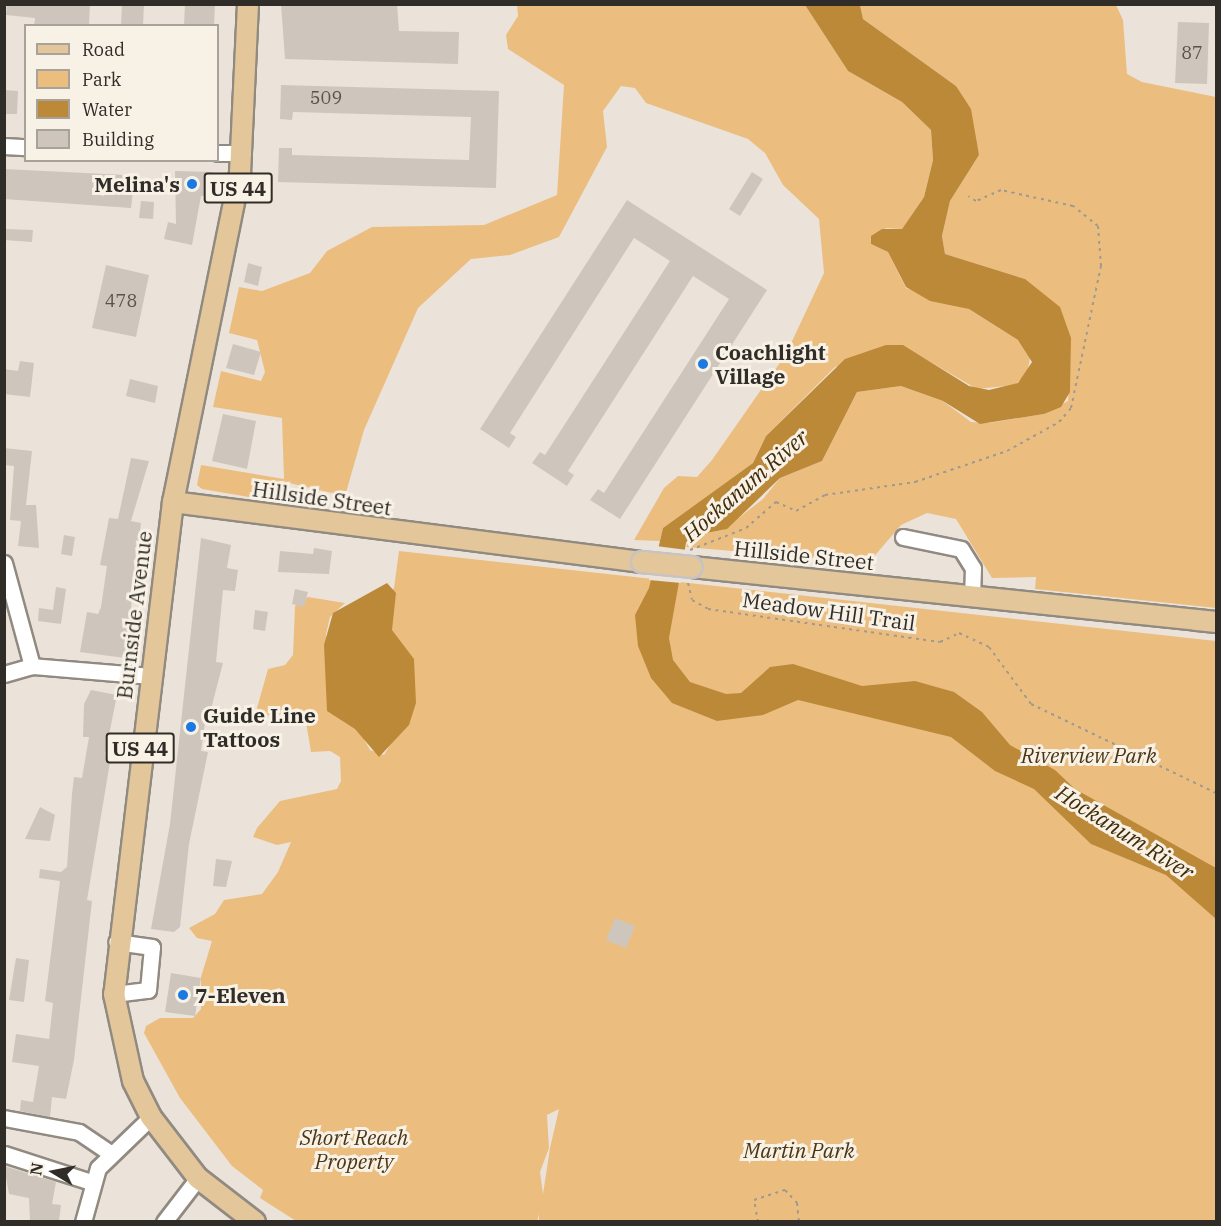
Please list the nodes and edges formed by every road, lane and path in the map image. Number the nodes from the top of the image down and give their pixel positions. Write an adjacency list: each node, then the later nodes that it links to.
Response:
1 (248, 4): 5 (main road, Burnside Avenue / US 44)
2 (4, 146): 3 (street)
3 (24, 147)
4 (219, 153): 5 (street)
5 (243, 153): 7 (main road, Burnside Avenue / US 44)
6 (968, 196): 10 (path)
7 (173, 502): 10 (main road, Hillside Street, bridge); 15 (main road, Burnside Avenue / US 44)
8 (903, 537): 11 (street)
9 (4, 563): 13 (street)
10 (689, 571): 11 (main road, Hillside Street); 16 (path, Meadow Hill Trail)
11 (972, 597): 12 (main road, Hillside Street)
12 (1216, 622)
13 (32, 666): 14 (street); 15 (street)
14 (4, 674)
15 (150, 676): 17 (main road, Burnside Avenue / US 44)
16 (1216, 793)
17 (116, 942): 18 (main road, Burnside Avenue / US 44); 18 (street)
18 (114, 994): 19 (main road, Burnside Avenue / US 44)
19 (151, 1117): 21 (street); 23 (main road, Burnside Avenue / US 44)
20 (6, 1118): 21 (street)
21 (110, 1153): 24 (street)
22 (4, 1154): 24 (street)
23 (198, 1178): 26 (street); 27 (main road, Burnside Avenue / US 44)
24 (91, 1182): 25 (street)
25 (83, 1221)
26 (164, 1221)
27 (255, 1221)
28 (758, 1221): 29 (path)
29 (799, 1221)

